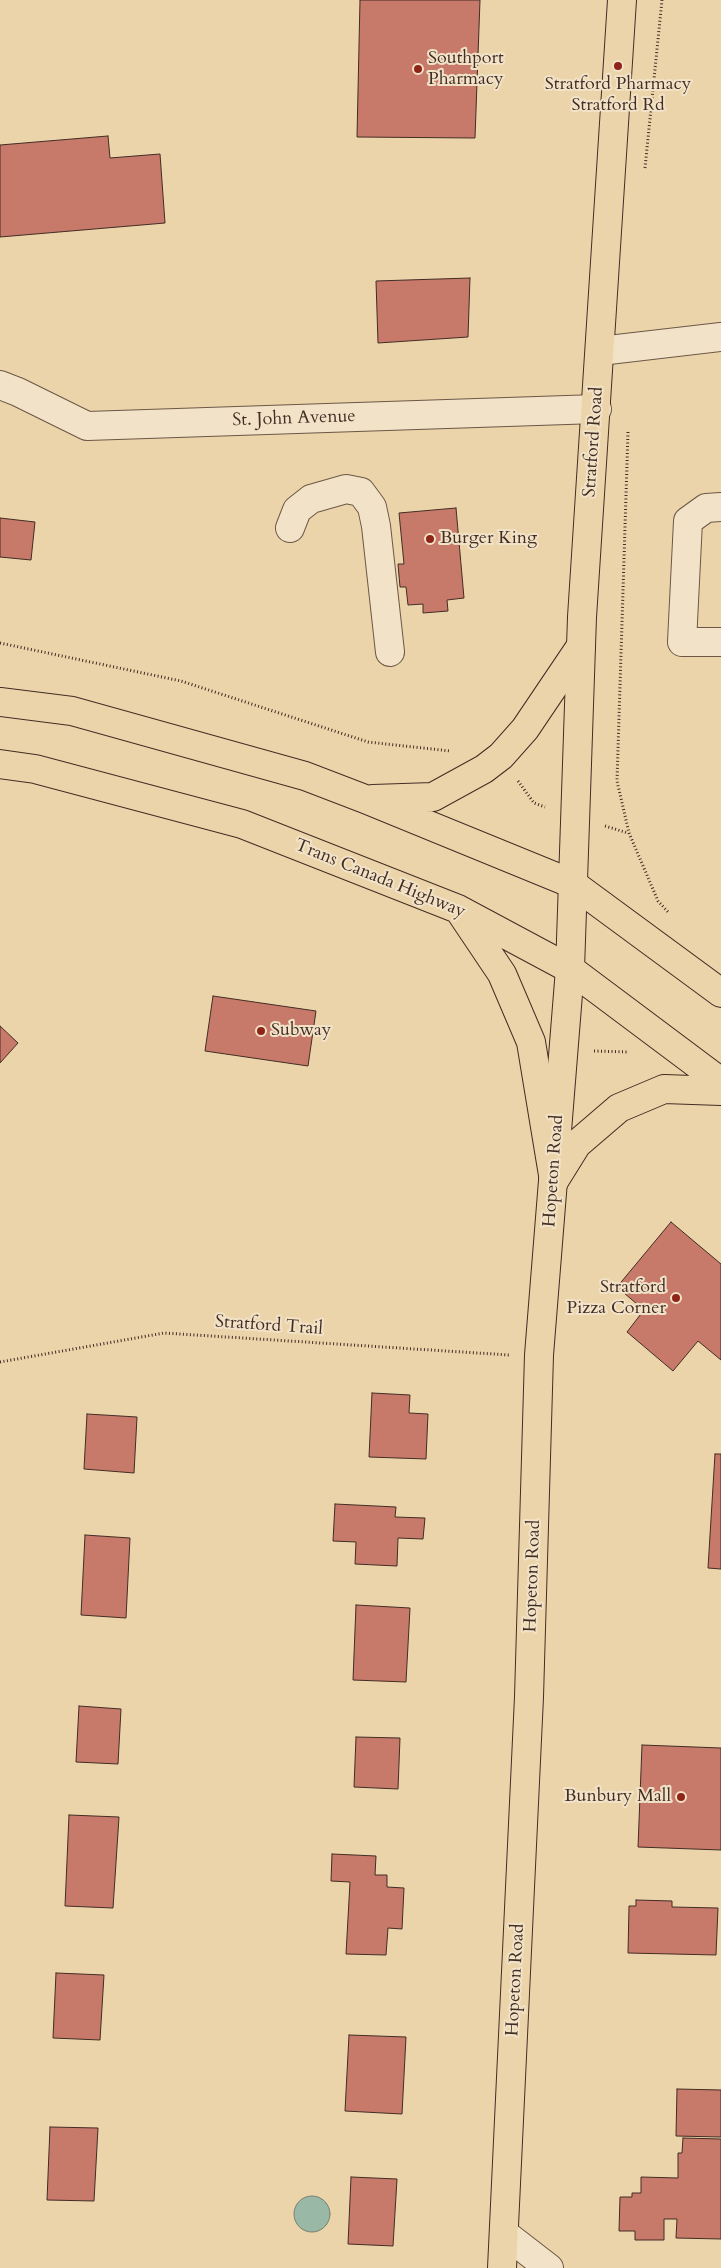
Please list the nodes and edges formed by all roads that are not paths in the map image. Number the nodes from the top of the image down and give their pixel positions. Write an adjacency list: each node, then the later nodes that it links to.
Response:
1 (622, 0): 3 (main road, Stratford Road)
2 (721, 337): 3 (street)
3 (600, 351): 5 (main road, Stratford Road)
4 (0, 386): 5 (street, St. John Avenue)
5 (597, 409): 9 (main road, Stratford Road)
6 (721, 507): 8 (street)
7 (290, 528): 10 (street)
8 (721, 642)
9 (581, 646): 13 (main road); 14 (main road, Stratford Road)
10 (390, 652)
11 (0, 702): 13 (main road)
12 (0, 764): 15 (main road, Trans Canada Highway)
13 (364, 799): 14 (main road)
14 (573, 884): 16 (main road, Hopeton Road); 17 (main road)
15 (458, 909): 16 (main road, Trans Canada Highway); 20 (main road)
16 (570, 969): 18 (main road, Trans Canada Highway); 20 (main road, Hopeton Road)
17 (721, 993)
18 (721, 1082)
19 (721, 1091): 20 (main road)
20 (554, 1181): 21 (main road, Hopeton Road)
21 (505, 2234): 22 (main road, Hopeton Road); 23 (street)
22 (502, 2268)
23 (549, 2268)

